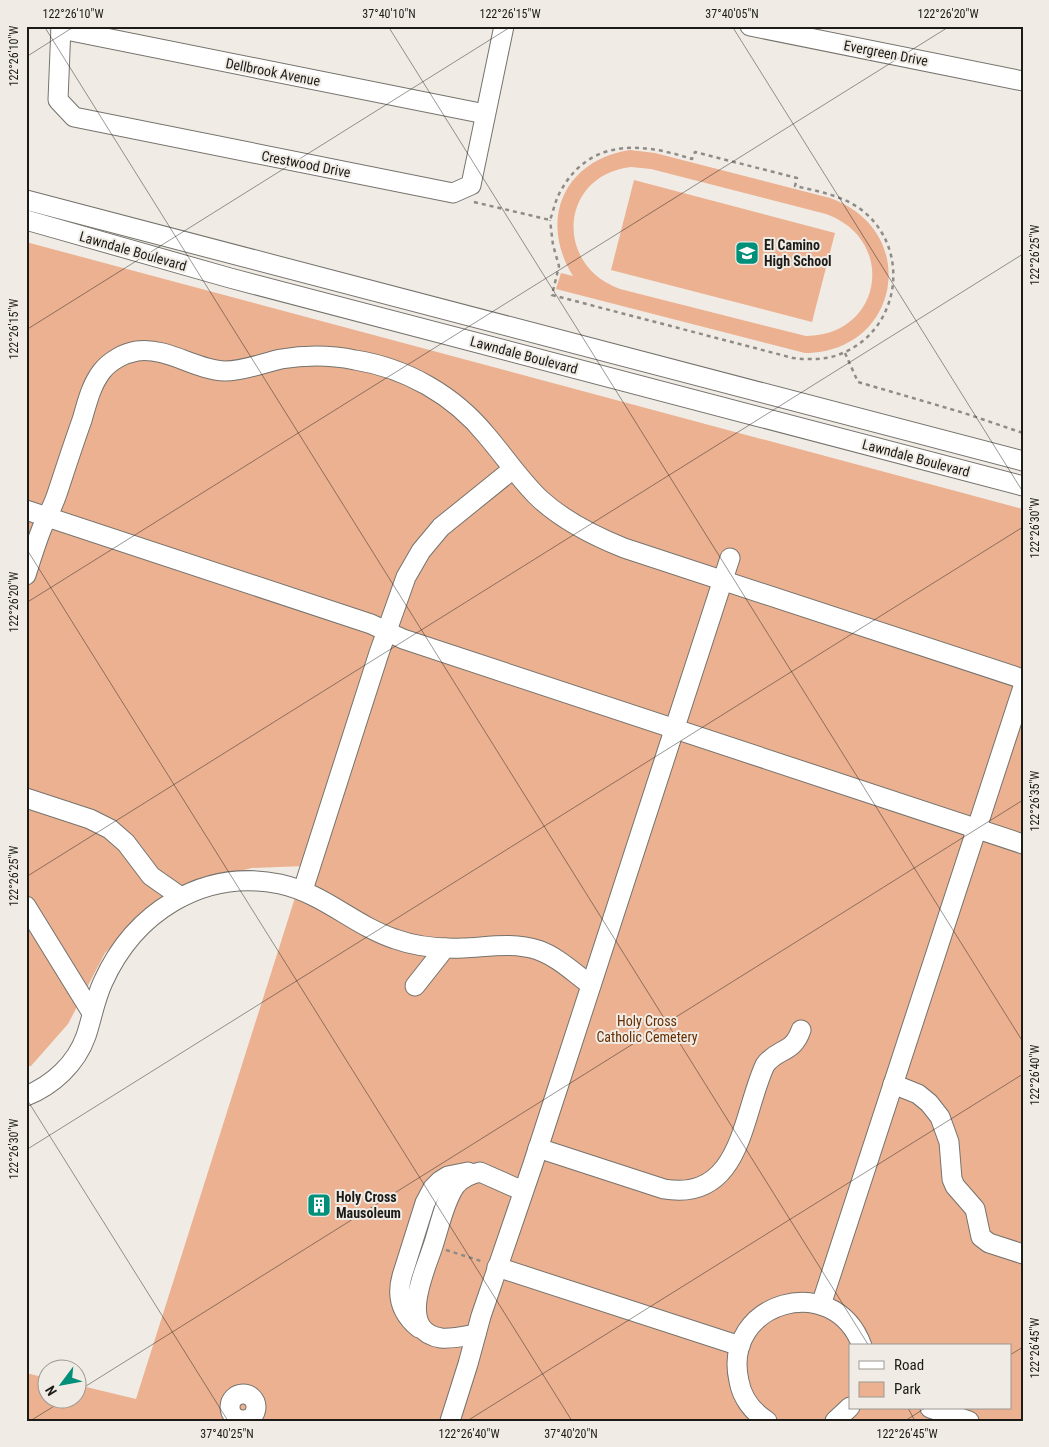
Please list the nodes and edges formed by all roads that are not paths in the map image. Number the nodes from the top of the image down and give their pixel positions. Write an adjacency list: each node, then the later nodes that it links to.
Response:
1 (504, 26): 5 (street, Crestwood Drive)
2 (750, 26): 4 (street, Evergreen Drive)
3 (61, 28): 5 (street, Dellbrook Avenue); 5 (street, Crestwood Drive)
4 (1023, 81)
5 (486, 114)
6 (26, 200): 8 (street, Lawndale Boulevard)
7 (26, 220): 10 (street, Lawndale Boulevard)
8 (1023, 461)
9 (513, 469): 12 (street); 15 (street); 16 (street)
10 (1023, 486)
11 (26, 510): 12 (street)
12 (48, 517): 14 (street); 16 (street)
13 (730, 558): 15 (street)
14 (26, 575)
15 (723, 581): 17 (street); 19 (street)
16 (387, 632): 19 (street); 23 (street)
17 (1023, 680)
18 (1023, 687): 21 (street)
19 (675, 729): 21 (street); 28 (street)
20 (26, 798): 24 (street)
21 (976, 828): 22 (street); 31 (street)
22 (1023, 844)
23 (303, 890): 24 (street); 26 (street)
24 (180, 897): 29 (street)
25 (26, 906): 29 (street)
26 (445, 948): 27 (street); 28 (street)
27 (415, 986)
28 (591, 986): 33 (street)
29 (92, 1013): 32 (street)
30 (801, 1030): 33 (street)
31 (893, 1084): 36 (street); 38 (street)
32 (26, 1096)
33 (538, 1148): 35 (street)
34 (480, 1172): 35 (street); 39 (street); 39 (street)
35 (523, 1191): 37 (street)
36 (1023, 1254)
37 (497, 1267): 40 (street); 42 (street)
38 (821, 1305): 41 (street); 42 (street)
39 (426, 1333): 40 (street)
40 (476, 1334): 45 (street)
41 (861, 1344)
42 (740, 1346): 46 (street)
43 (849, 1408): 47 (street)
44 (936, 1410): 48 (street)
45 (450, 1421)
46 (768, 1421)
47 (835, 1421)
48 (968, 1421)

